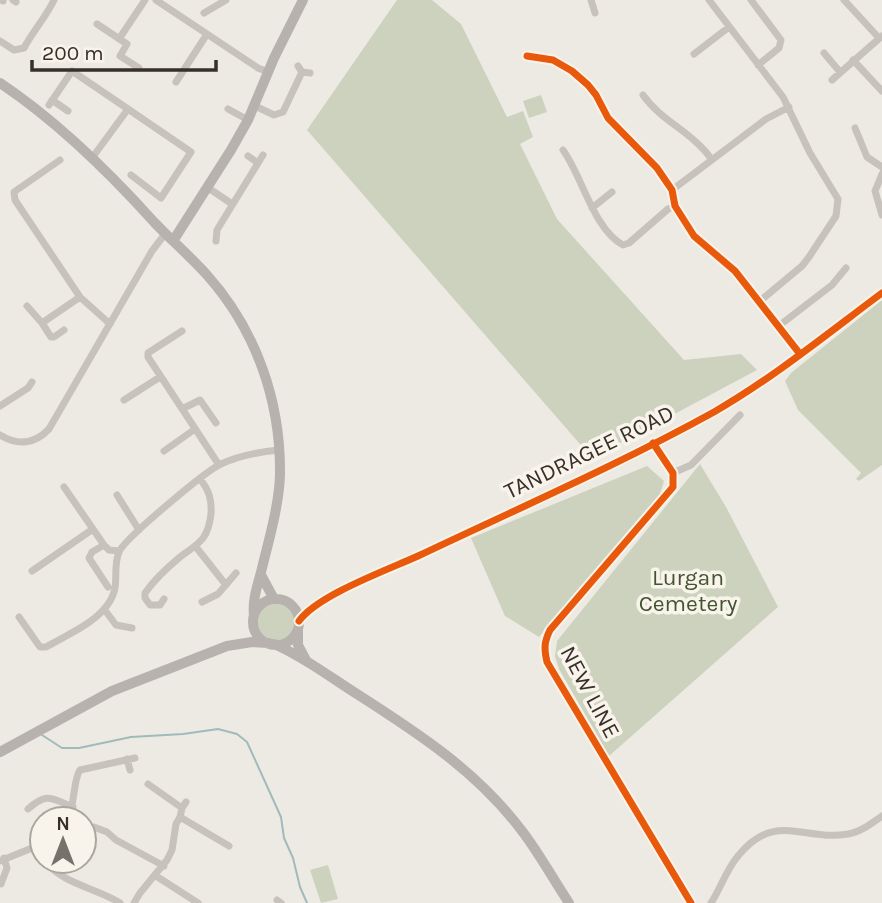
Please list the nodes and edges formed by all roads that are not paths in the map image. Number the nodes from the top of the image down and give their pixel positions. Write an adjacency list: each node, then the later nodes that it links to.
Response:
1 (54, 0): 17 (street)
2 (145, 0): 16 (street)
3 (156, 0): 14 (street)
4 (205, 0): 5 (street)
5 (226, 0)
6 (303, 0): 25 (street)
7 (591, 0): 11 (street)
8 (709, 0): 13 (street)
9 (751, 0): 22 (street)
10 (844, 0): 15 (street)
11 (595, 13)
12 (97, 24): 16 (street)
13 (729, 27): 19 (street); 22 (street)
14 (208, 34): 25 (street); 28 (street)
15 (880, 37): 21 (street)
16 (119, 39): 23 (street)
17 (0, 41)
18 (824, 53): 26 (street)
19 (694, 54)
20 (527, 56): 52 (street)
21 (853, 61): 26 (street); 30 (street)
22 (758, 65): 33 (street)
23 (139, 68)
24 (304, 70): 32 (street)
25 (268, 72): 32 (street)
26 (840, 72): 27 (street)
27 (832, 80)
28 (176, 82)
29 (0, 83): 43 (street)
30 (882, 91)
31 (643, 95): 46 (street)
32 (255, 106): 37 (street)
33 (789, 107): 46 (street); 63 (street)
34 (128, 109): 36 (street); 43 (street); 50 (street)
35 (228, 109): 37 (street)
36 (68, 111)
37 (248, 120): 51 (street)
38 (855, 128): 48 (street)
39 (563, 150): 44 (street)
40 (577, 153): 44 (street)
41 (263, 155): 47 (street)
42 (248, 156): 47 (street)
43 (92, 158): 58 (street)
44 (570, 159): 56 (street)
45 (61, 160): 62 (street)
46 (712, 160): 52 (street)
47 (258, 163): 54 (street)
48 (882, 167)
49 (882, 174): 57 (street)
50 (131, 175)
51 (207, 187): 54 (street); 58 (street)
52 (672, 190): 55 (street)
53 (612, 192): 56 (street)
54 (232, 204): 59 (street)
55 (675, 206): 56 (street); 63 (street)
56 (592, 208)
57 (882, 215)
58 (169, 238): 66 (street); 81 (street)
59 (216, 241)
60 (846, 273): 67 (street)
61 (882, 292): 70 (street, TANDRAGEE ROAD)
62 (80, 297): 65 (street); 66 (street)
63 (760, 301): 67 (street)
64 (27, 306): 65 (street)
65 (42, 323): 68 (street)
66 (110, 324): 79 (street)
67 (780, 326): 70 (street)
68 (64, 330)
69 (182, 331): 71 (street)
70 (800, 354): 80 (street, TANDRAGEE ROAD)
71 (160, 377): 73 (street); 75 (street)
72 (32, 382): 74 (street)
73 (124, 400)
74 (0, 407)
75 (182, 409): 77 (street); 78 (street)
76 (740, 415): 84 (street)
77 (216, 423)
78 (195, 429): 82 (street); 83 (street)
79 (1, 437)
80 (653, 443): 84 (street); 102 (street, TANDRAGEE ROAD)
81 (278, 450): 83 (street); 95 (street)
82 (164, 451)
83 (219, 465): 85 (street)
84 (673, 473): 133 (street, NEW LINE)
85 (200, 479): 89 (street); 91 (street)
86 (64, 486): 88 (street)
87 (117, 495): 89 (street)
88 (93, 529): 90 (street); 93 (street)
89 (139, 530): 92 (street)
90 (104, 545): 92 (street); 97 (street)
91 (197, 547): 96 (street); 98 (street)
92 (119, 551): 103 (street)
93 (32, 571)
94 (236, 573): 96 (street)
95 (261, 574): 99 (street); 105 (street)
96 (226, 585): 100 (street)
97 (108, 587)
98 (164, 599)
99 (274, 599): 101 (street); 105 (street)
100 (202, 602)
101 (291, 604): 102 (street, TANDRAGEE ROAD); 106 (street)
102 (317, 605): 106 (street, TANDRAGEE ROAD)
103 (104, 609): 104 (street); 107 (street)
104 (19, 617)
105 (254, 621): 108 (street); 109 (street)
106 (298, 625): 108 (street); 110 (street)
107 (132, 628)
108 (271, 644): 109 (street); 110 (street)
109 (227, 646): 111 (street)
110 (309, 663): 132 (street)
111 (0, 752)
112 (130, 770): 116 (street)
113 (159, 779): 117 (street)
114 (33, 805): 115 (street)
115 (68, 805)
116 (73, 805)
117 (180, 817): 120 (street); 123 (street)
118 (882, 817): 134 (street)
119 (98, 829): 123 (street)
120 (228, 832)
121 (28, 851): 122 (street)
122 (2, 860): 126 (street)
123 (164, 866): 125 (street)
124 (60, 875): 127 (street)
125 (156, 876): 130 (street); 131 (street)
126 (1, 884)
127 (95, 890): 128 (street); 129 (street)
128 (91, 898)
129 (120, 903)
130 (134, 903)
131 (198, 903)
132 (569, 903)
133 (691, 903)
134 (711, 903)

